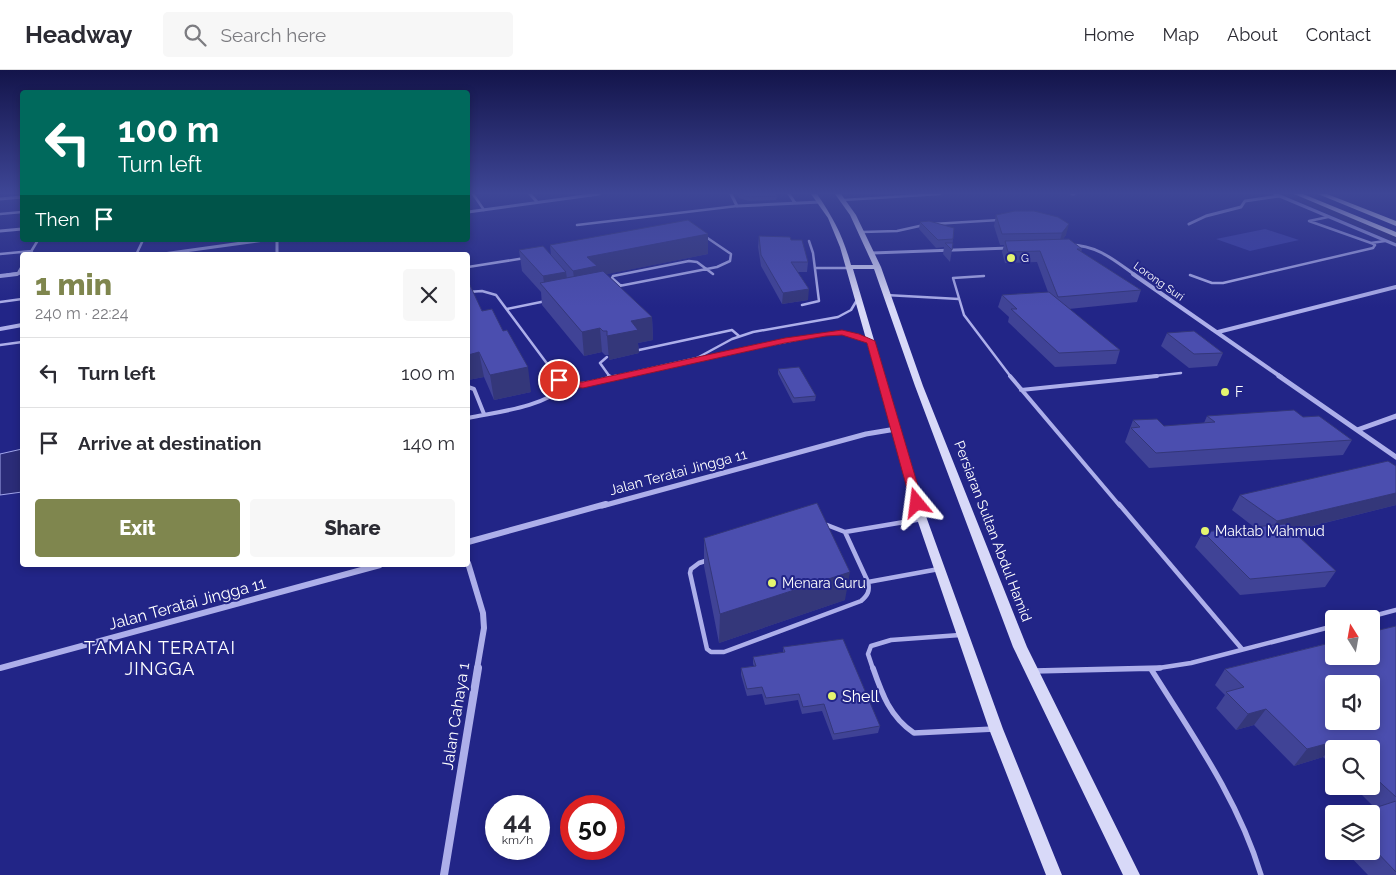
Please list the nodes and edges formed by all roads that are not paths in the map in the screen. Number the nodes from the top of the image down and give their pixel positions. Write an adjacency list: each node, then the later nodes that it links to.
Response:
1 (836, 232): 20 (main road)
2 (862, 232): 3 (lane); 18 (main road, Persiaran Sultan Abdul Hamid)
3 (877, 232)
4 (1336, 232): 11 (lane)
5 (1363, 232): 8 (street)
6 (702, 234): 24 (lane)
7 (809, 241): 23 (lane)
8 (1385, 241): 11 (lane); 13 (street)
9 (37, 242): 15 (lane)
10 (250, 242): 16 (street)
11 (1371, 243): 27 (lane)
12 (1068, 245): 44 (street, Lorong Suri)
13 (1396, 246)
14 (1019, 247): 18 (street)
15 (32, 250): 17 (lane)
16 (178, 252)
17 (0, 254)
18 (872, 254): 21 (main road, Persiaran Sultan Abdul Hamid)
19 (531, 256): 22 (lane)
20 (849, 267): 21 (main road); 23 (lane); 35 (main road)
21 (878, 267): 34 (main road, Persiaran Sultan Abdul Hamid)
22 (470, 268)
23 (815, 268): 40 (lane)
24 (707, 269): 26 (lane); 30 (lane); 30 (lane)
25 (20, 273): 28 (street)
26 (714, 274)
27 (1190, 275)
28 (0, 276)
29 (984, 276): 38 (lane)
30 (620, 286): 32 (lane)
31 (1396, 287): 44 (street)
32 (611, 288)
33 (470, 292): 41 (lane)
34 (886, 295): 38 (lane); 77 (main road, Persiaran Sultan Abdul Hamid)
35 (858, 297): 45 (lane); 46 (main road)
36 (20, 298): 39 (lane)
37 (554, 299): 41 (lane)
38 (959, 299): 56 (lane)
39 (0, 302)
40 (802, 306)
41 (506, 309): 54 (lane)
42 (20, 325): 43 (street)
43 (0, 329)
44 (1218, 332): 61 (street, Lorong Suri)
45 (739, 336): 49 (lane); 51 (lane)
46 (870, 341): 51 (lane); 60 (main road)
47 (20, 342): 48 (lane)
48 (0, 345)
49 (638, 350)
50 (607, 358): 53 (lane)
51 (690, 360): 53 (lane)
52 (1181, 373): 56 (lane)
53 (611, 378): 54 (lane)
54 (568, 384): 57 (lane)
55 (470, 388): 57 (lane)
56 (1020, 390): 74 (lane)
57 (484, 414): 59 (lane)
58 (1396, 416): 61 (street)
59 (470, 418)
60 (896, 429): 63 (main road); 65 (street, Jalan Teratai Jingga 11)
61 (1357, 430): 62 (street, Lorong Suri)
62 (1396, 457)
63 (922, 519): 64 (lane); 68 (main road)
64 (845, 532): 69 (lane); 69 (lane)
65 (470, 541)
66 (373, 567): 75 (street, Jalan Teratai Jingga 11)
67 (469, 567): 79 (street, Jalan Cahaya 1)
68 (939, 569): 69 (lane); 73 (main road)
69 (868, 582)
70 (1396, 610): 71 (lane)
71 (1380, 614)
72 (1325, 628): 74 (lane)
73 (963, 635): 78 (main road); 78 (lane)
74 (1242, 649): 76 (lane)
75 (0, 668)
76 (1151, 670): 77 (lane); 82 (lane)
77 (1032, 671): 81 (main road, Persiaran Sultan Abdul Hamid)
78 (996, 729): 80 (main road)
79 (444, 875)
80 (1054, 875)
81 (1132, 875)
82 (1261, 875)

